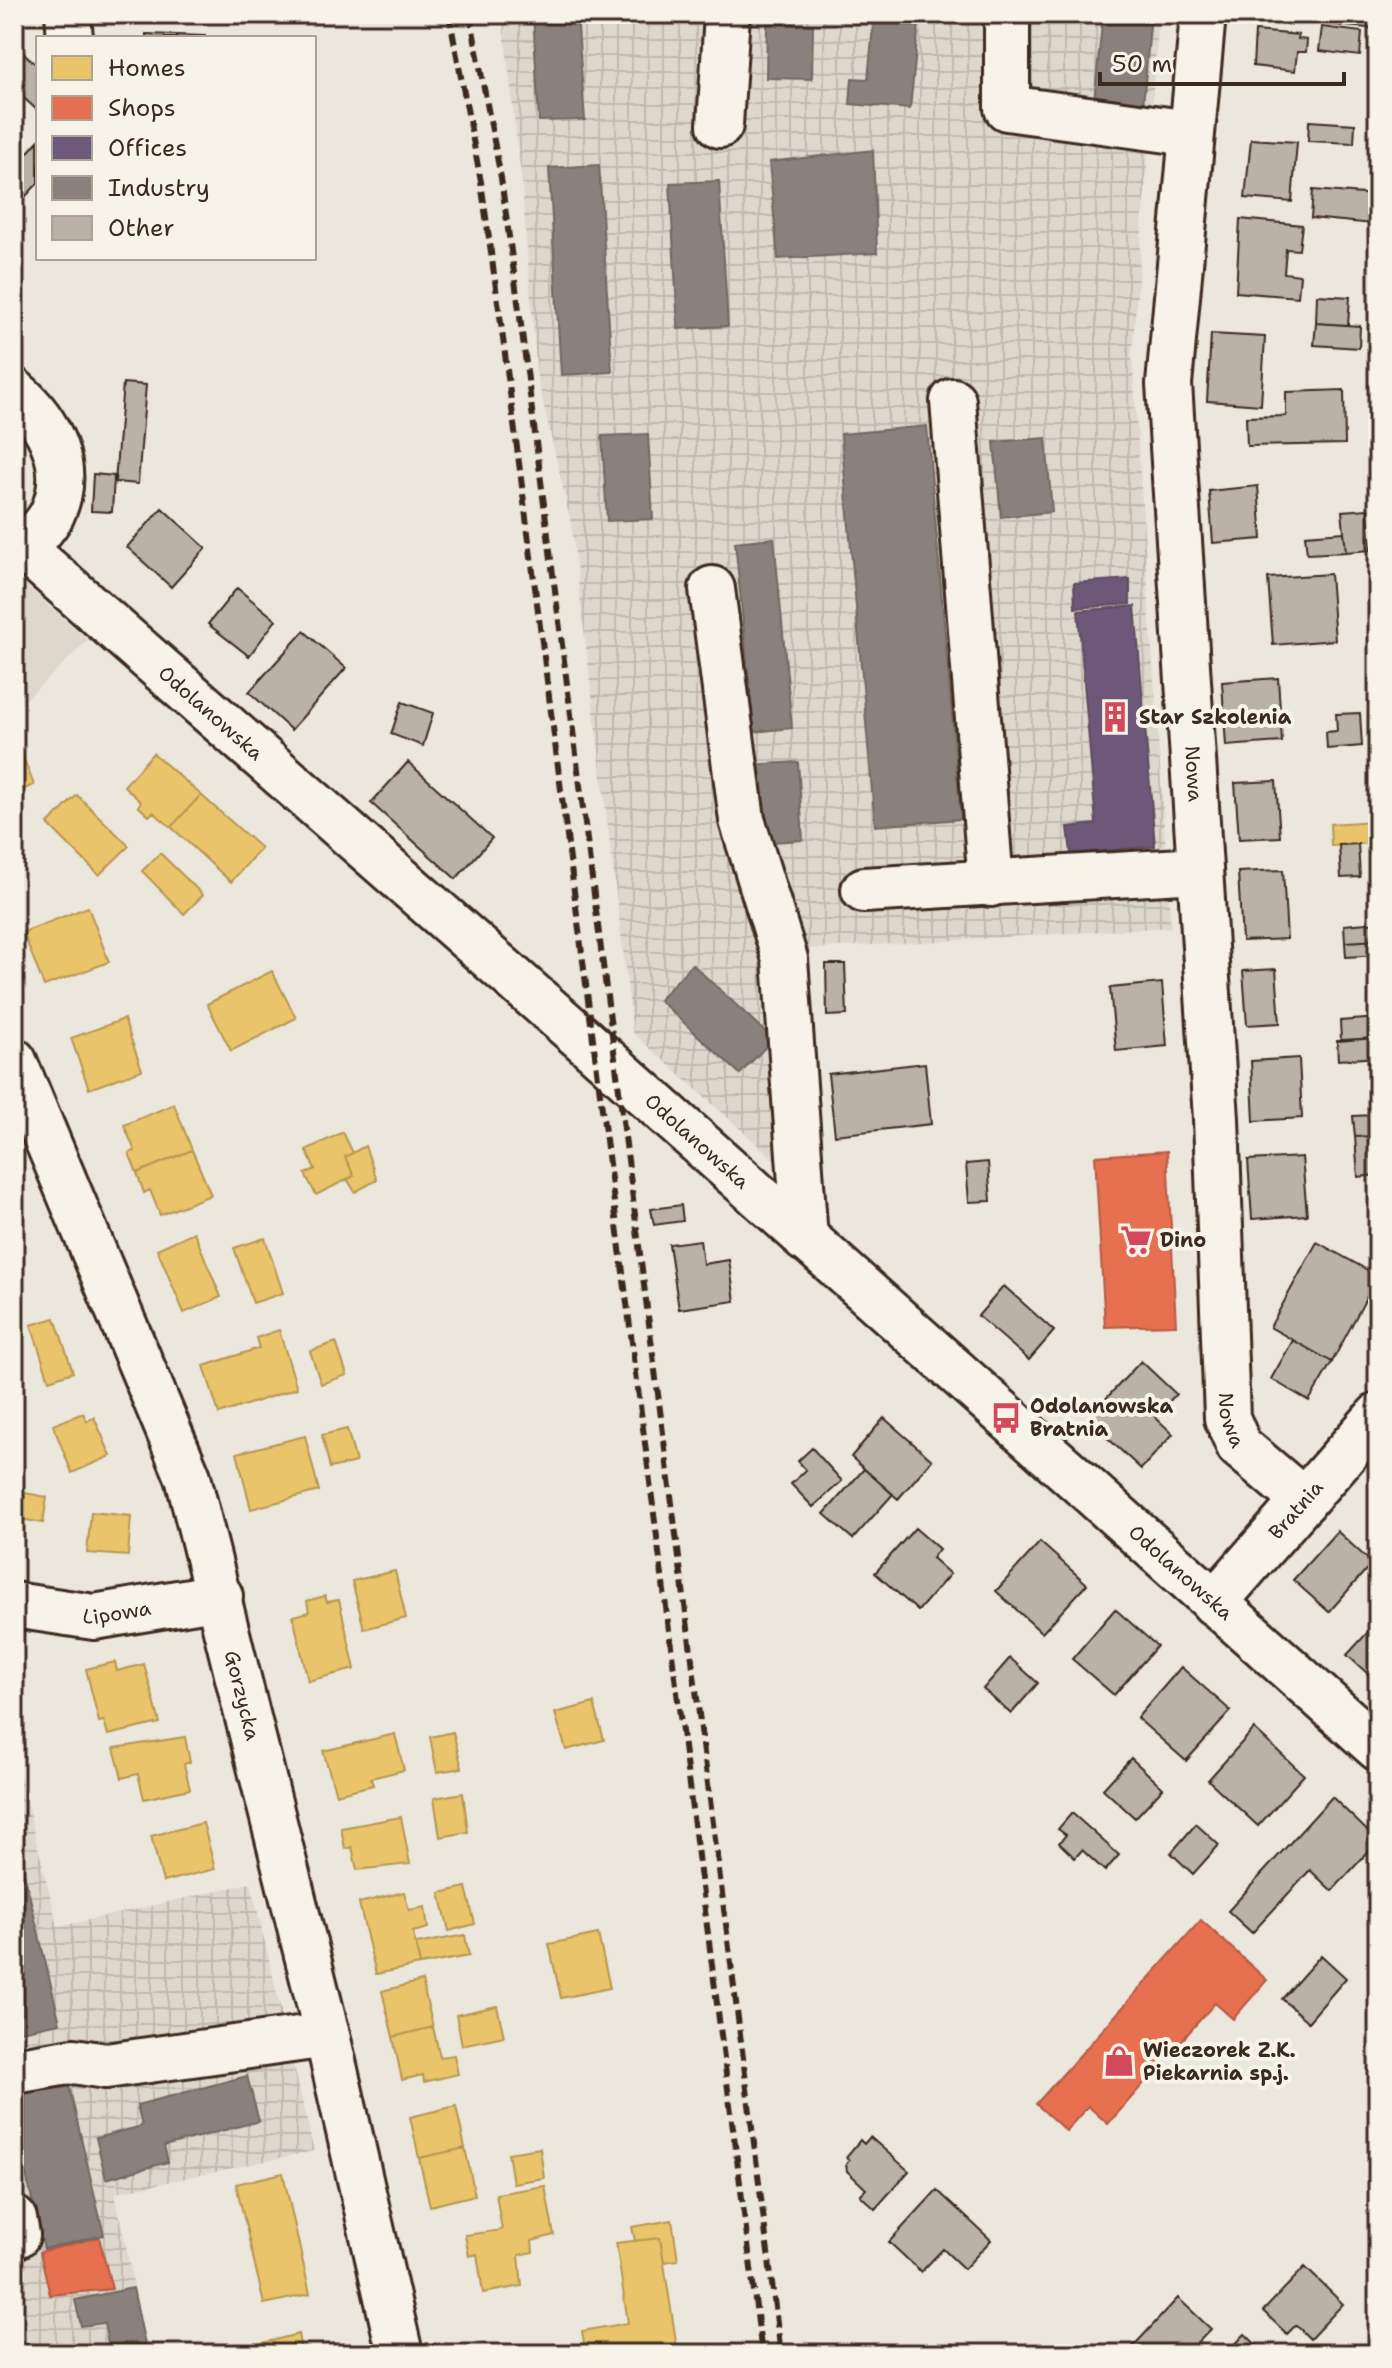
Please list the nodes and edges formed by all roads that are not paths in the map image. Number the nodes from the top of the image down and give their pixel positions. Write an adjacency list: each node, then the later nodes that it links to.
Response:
1 (68, 14): 5 (street)
2 (727, 14): 6 (street)
3 (1007, 14): 7 (street)
4 (1203, 14): 7 (street, Nowa)
5 (70, 36)
6 (720, 125)
7 (1190, 133): 12 (street, Nowa)
8 (14, 391): 10 (street)
9 (953, 401): 13 (street)
10 (19, 544): 16 (street, Odolanowska)
11 (712, 589): 16 (street)
12 (1199, 870): 13 (street); 18 (street, Nowa)
13 (991, 884): 14 (street)
14 (864, 890)
15 (14, 1061): 19 (street, Gorzycka)
16 (805, 1239): 20 (street, Odolanowska)
17 (1378, 1416): 18 (street, Bratnia)
18 (1304, 1501): 20 (street, Bratnia)
19 (220, 1596): 21 (street, Lipowa); 23 (street, Gorzycka)
20 (1214, 1603): 22 (street, Odolanowska)
21 (14, 1605)
22 (1378, 1748)
23 (327, 2035): 24 (street); 25 (street, Gorzycka)
24 (14, 2071)
25 (400, 2354)

